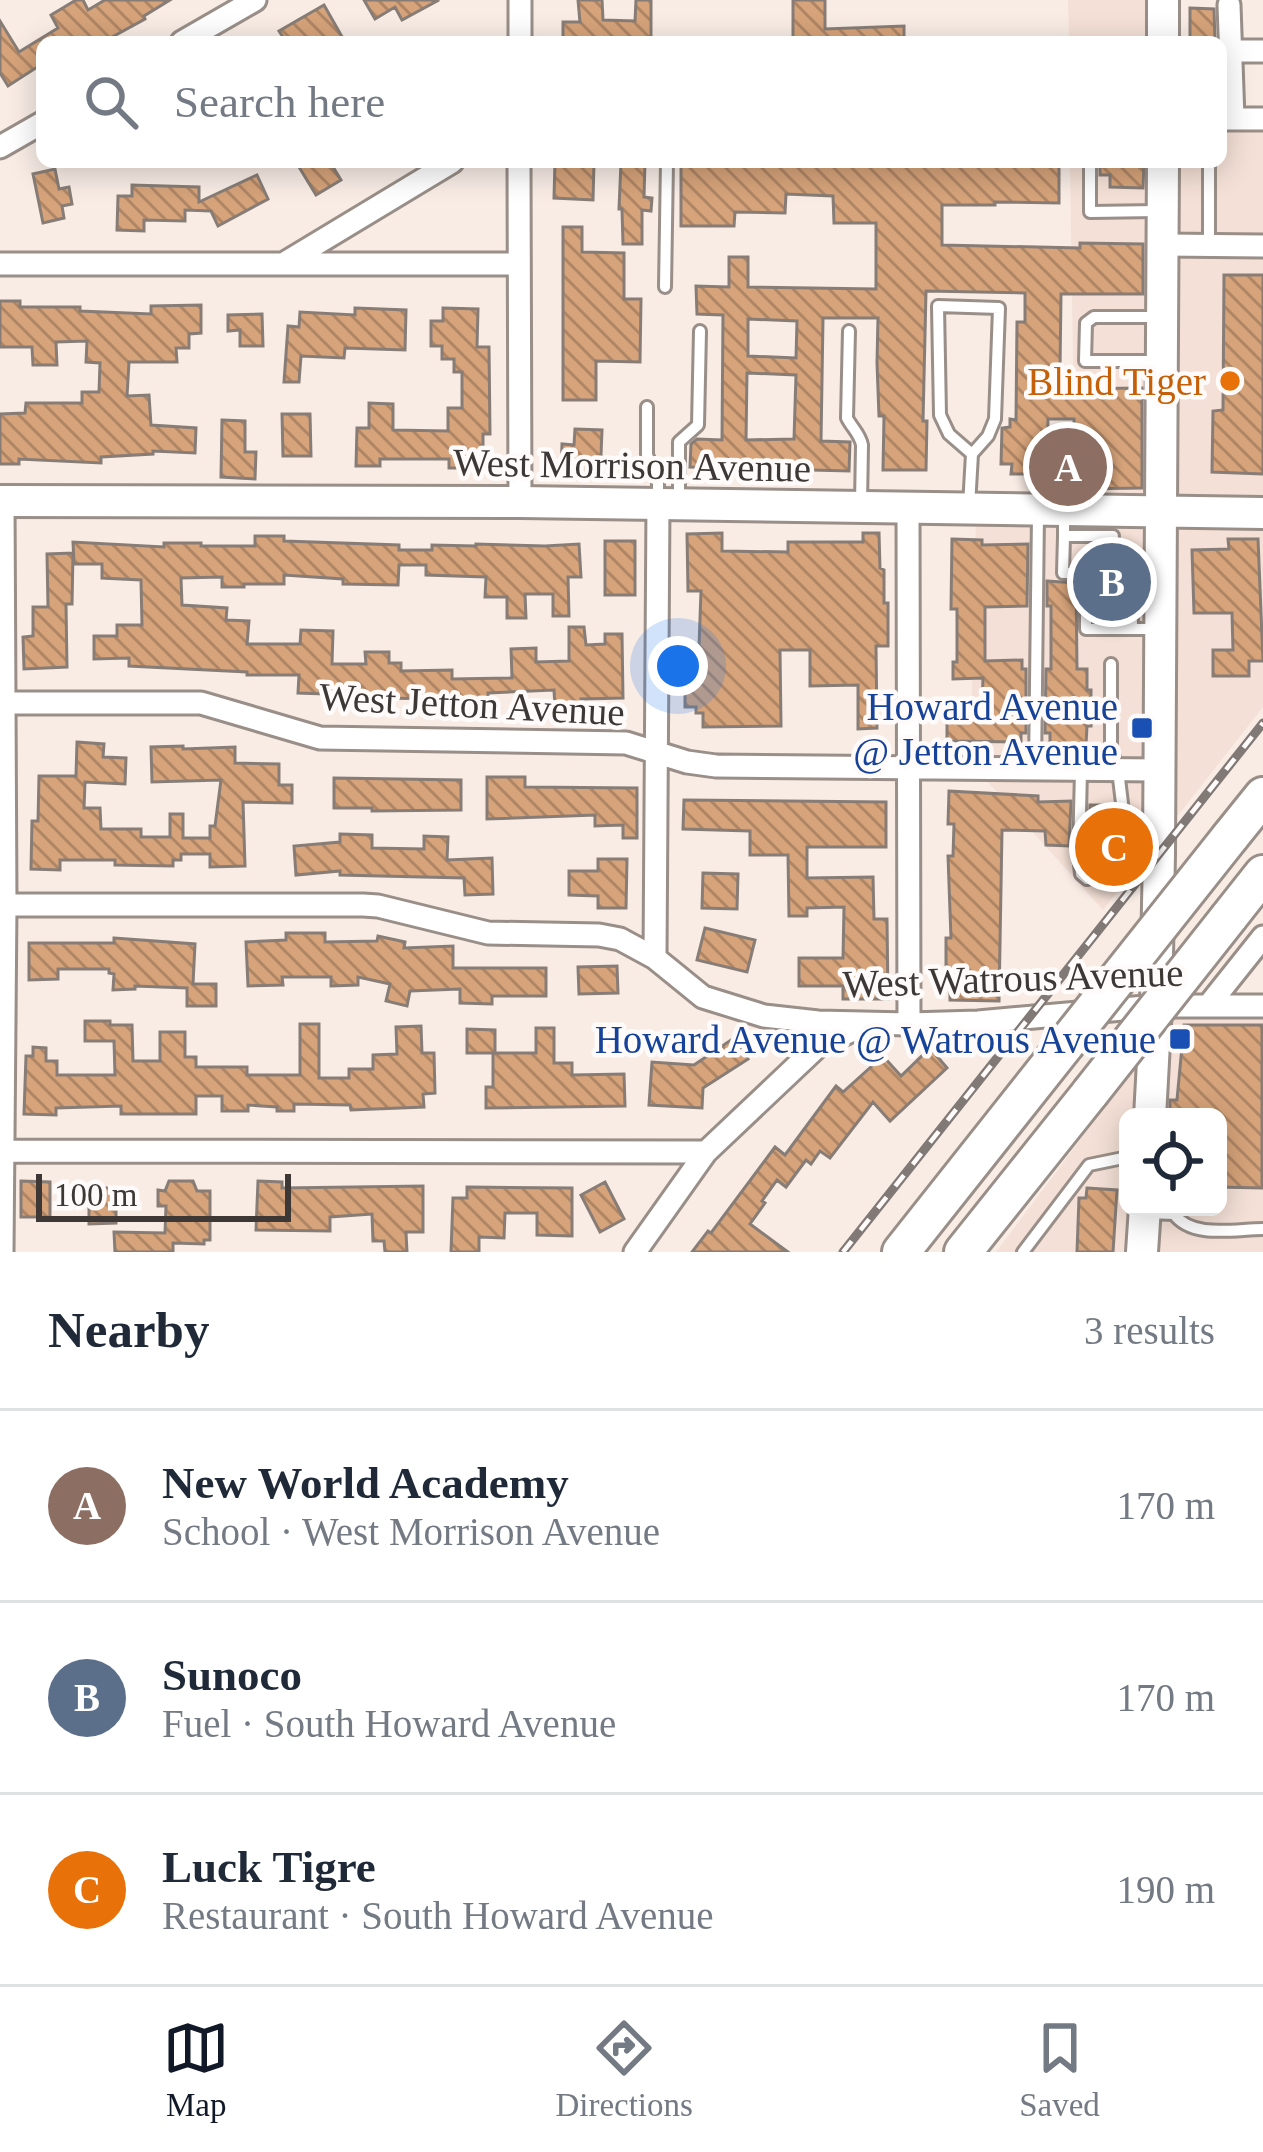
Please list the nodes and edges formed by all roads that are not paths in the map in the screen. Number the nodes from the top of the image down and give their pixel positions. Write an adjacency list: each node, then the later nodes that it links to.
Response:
1 (255, 0): 5 (street)
2 (520, 0): 6 (street)
3 (1163, 0): 7 (street)
4 (1229, 5): 8 (street)
5 (192, 36)
6 (520, 36)
7 (1163, 36)
8 (1231, 51): 9 (street); 10 (street)
9 (1263, 51)
10 (1227, 118): 11 (street)
11 (1263, 119)
12 (36, 126): 13 (street)
13 (0, 147)
14 (442, 168): 25 (street)
15 (519, 168): 26 (street)
16 (667, 168): 27 (lane)
17 (1090, 168): 20 (lane)
18 (1163, 168): 20 (street)
19 (1209, 168): 22 (lane)
20 (1163, 211): 21 (street)
21 (1164, 244): 22 (street); 28 (street)
22 (1209, 245): 23 (street)
23 (1263, 246)
24 (0, 264): 25 (street)
25 (283, 264): 26 (street)
26 (519, 264): 37 (street)
27 (665, 287)
28 (1162, 316): 31 (street); 31 (lane)
29 (700, 331): 35 (lane)
30 (849, 331): 39 (lane)
31 (1162, 361): 42 (street)
32 (647, 407): 34 (lane)
33 (972, 454): 33 (lane); 41 (lane)
34 (649, 458): 35 (lane); 38 (lane)
35 (680, 458): 38 (lane)
36 (1, 501): 37 (street, West Morrison Avenue); 49 (street)
37 (520, 502): 38 (street, West Morrison Avenue)
38 (669, 506): 39 (street, West Morrison Avenue); 50 (street)
39 (861, 507): 40 (street, West Morrison Avenue)
40 (908, 508): 41 (street, West Morrison Avenue); 51 (street)
41 (969, 509): 44 (street, West Morrison Avenue)
42 (1160, 512): 43 (street, West Morrison Avenue); 45 (street, West Morrison Avenue); 46 (street)
43 (1263, 513)
44 (1055, 519): 45 (street, West Morrison Avenue); 47 (lane); 52 (lane)
45 (1113, 524): 46 (lane)
46 (1136, 567): 47 (street); 47 (lane)
47 (1146, 629): 55 (street)
48 (1111, 664): 54 (lane)
49 (1, 704): 50 (street, West Jetton Avenue); 58 (street)
50 (657, 753): 51 (street, West Jetton Avenue); 60 (street)
51 (910, 769): 52 (street, West Jetton Avenue); 66 (street)
52 (1035, 770): 53 (street, West Jetton Avenue)
53 (1081, 770): 54 (street, West Jetton Avenue); 54 (lane)
54 (1118, 770): 55 (street, West Jetton Avenue)
55 (1160, 770): 61 (street)
56 (1263, 796): 76 (highway, bridge)
57 (1263, 874): 77 (highway, bridge)
58 (2, 905): 60 (street, West Watrous Avenue); 64 (street)
59 (1263, 937): 62 (street)
60 (655, 958): 65 (street, West Watrous Avenue)
61 (1156, 1006): 62 (street, West Watrous Avenue); 66 (street, West Watrous Avenue); 67 (street)
62 (1208, 1006): 63 (street, West Watrous Avenue)
63 (1263, 1006)
64 (2, 1016): 68 (street)
65 (870, 1022): 66 (street, West Watrous Avenue); 69 (street)
66 (909, 1024)
67 (1150, 1108)
68 (1, 1151): 69 (street); 74 (street)
69 (706, 1152): 75 (street)
70 (1119, 1158): 78 (lane)
71 (1144, 1216): 79 (street)
72 (1176, 1216): 73 (lane)
73 (1263, 1229)
74 (2, 1252)
75 (635, 1252)
76 (901, 1252)
77 (963, 1252)
78 (1023, 1252)
79 (1142, 1252)

